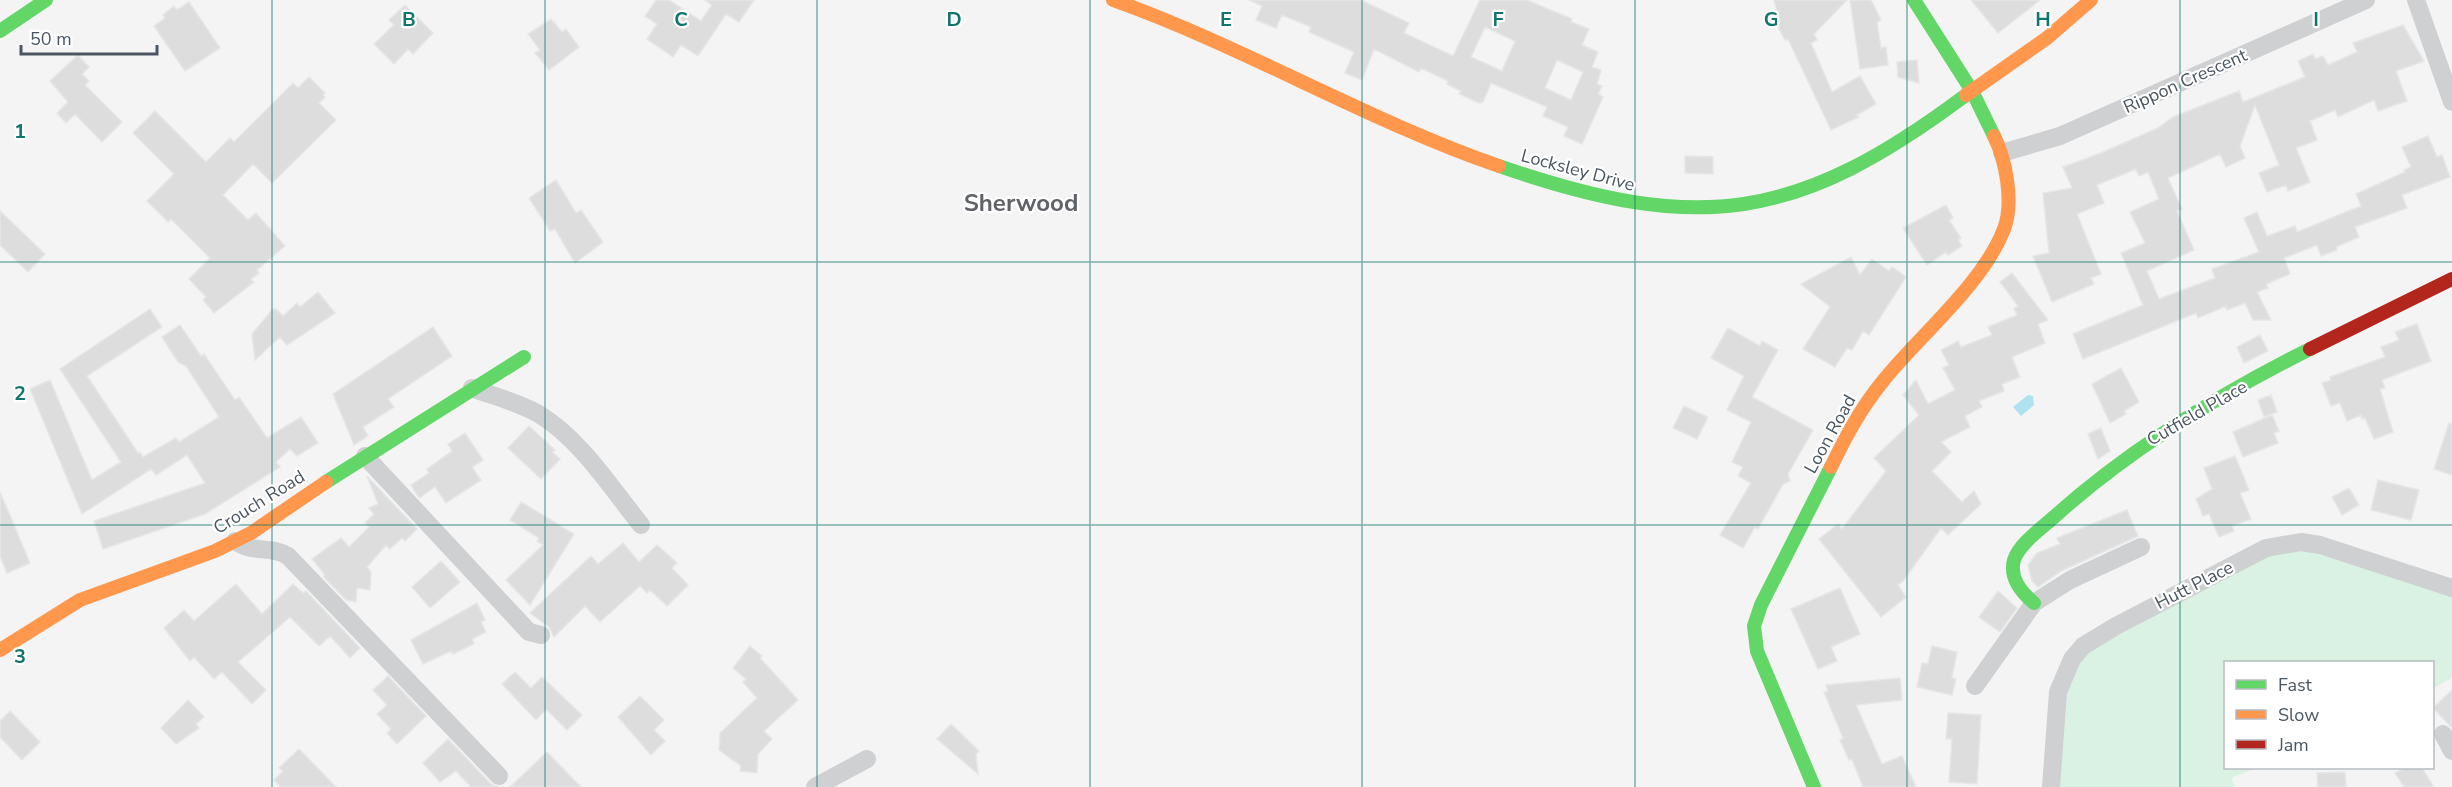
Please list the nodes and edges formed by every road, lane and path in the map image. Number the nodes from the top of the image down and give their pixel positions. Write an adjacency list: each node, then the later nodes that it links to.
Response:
1 (46, 0): 8 (street)
2 (1113, 0): 9 (street, Locksley Drive)
3 (1914, 0): 9 (street, Loon Road)
4 (2100, 0): 7 (street, Locksley Drive)
5 (2366, 0): 11 (street, Rippon Crescent)
6 (2416, 0): 10 (street)
7 (2087, 4): 9 (street, Locksley Drive)
8 (0, 31)
9 (1972, 91): 11 (street, Loon Road)
10 (2452, 102)
11 (2002, 153): 29 (street, Loon Road)
12 (2452, 279): 20 (street, Cutfield Place)
13 (524, 357): 14 (street, Crouch Road)
14 (472, 388): 15 (street, Crouch Road); 16 (street)
15 (365, 456): 17 (street, Crouch Road); 21 (street)
16 (641, 525)
17 (235, 541): 22 (street, Crouch Road); 27 (street)
18 (2141, 546): 20 (street)
19 (2452, 588): 30 (street, Hutt Place)
20 (2034, 603): 23 (street)
21 (542, 635)
22 (0, 650)
23 (1975, 686)
24 (2443, 734): 25 (street)
25 (2452, 751)
26 (867, 759): 28 (street)
27 (499, 776)
28 (815, 787)
29 (1814, 787)
30 (2051, 787)

